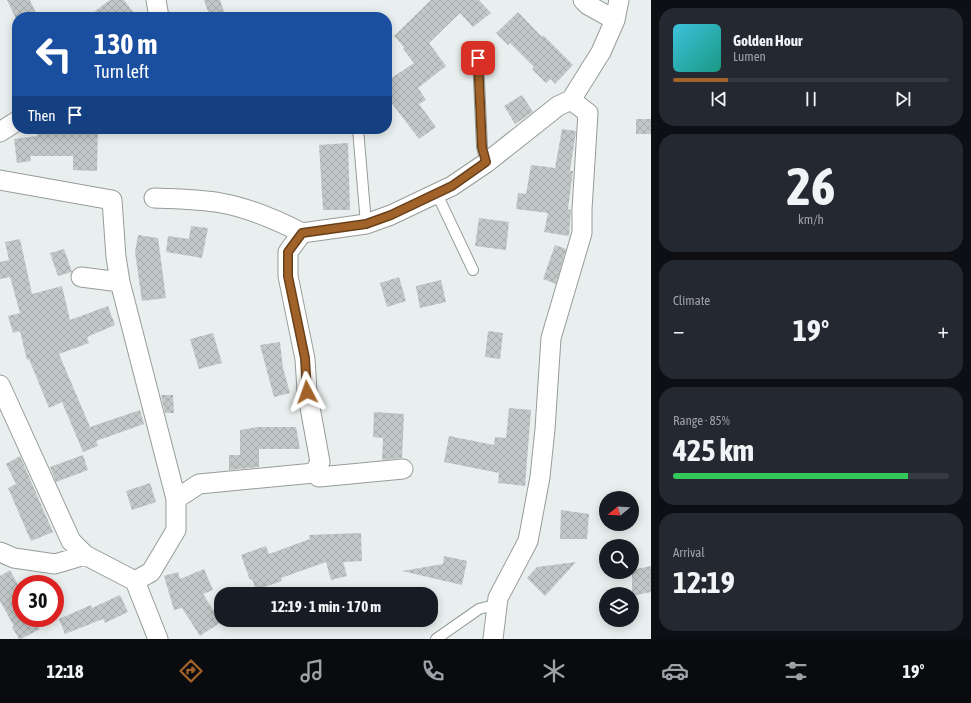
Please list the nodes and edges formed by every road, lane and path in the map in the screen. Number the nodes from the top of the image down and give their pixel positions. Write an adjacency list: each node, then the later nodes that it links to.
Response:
1 (156, 0): 4 (street)
2 (583, 0): 5 (street)
3 (619, 0): 5 (street)
4 (158, 12)
5 (615, 20): 7 (street)
6 (478, 58): 11 (lane)
7 (571, 100): 11 (street); 27 (street)
8 (12, 124): 9 (street)
9 (0, 132)
10 (358, 134): 15 (lane)
11 (486, 162): 13 (street)
12 (0, 180): 19 (street)
13 (436, 192): 15 (street); 17 (lane)
14 (154, 198): 16 (street)
15 (366, 224): 16 (street)
16 (302, 233): 22 (street)
17 (473, 270)
18 (81, 277): 19 (street)
19 (120, 282): 23 (street)
20 (0, 385): 25 (street)
21 (403, 469): 22 (street)
22 (314, 472): 23 (street)
23 (176, 499): 26 (street)
24 (0, 552): 25 (street)
25 (85, 555): 26 (street)
26 (135, 581): 28 (street)
27 (498, 604): 29 (lane); 30 (street)
28 (158, 639)
29 (436, 639)
30 (493, 639)

